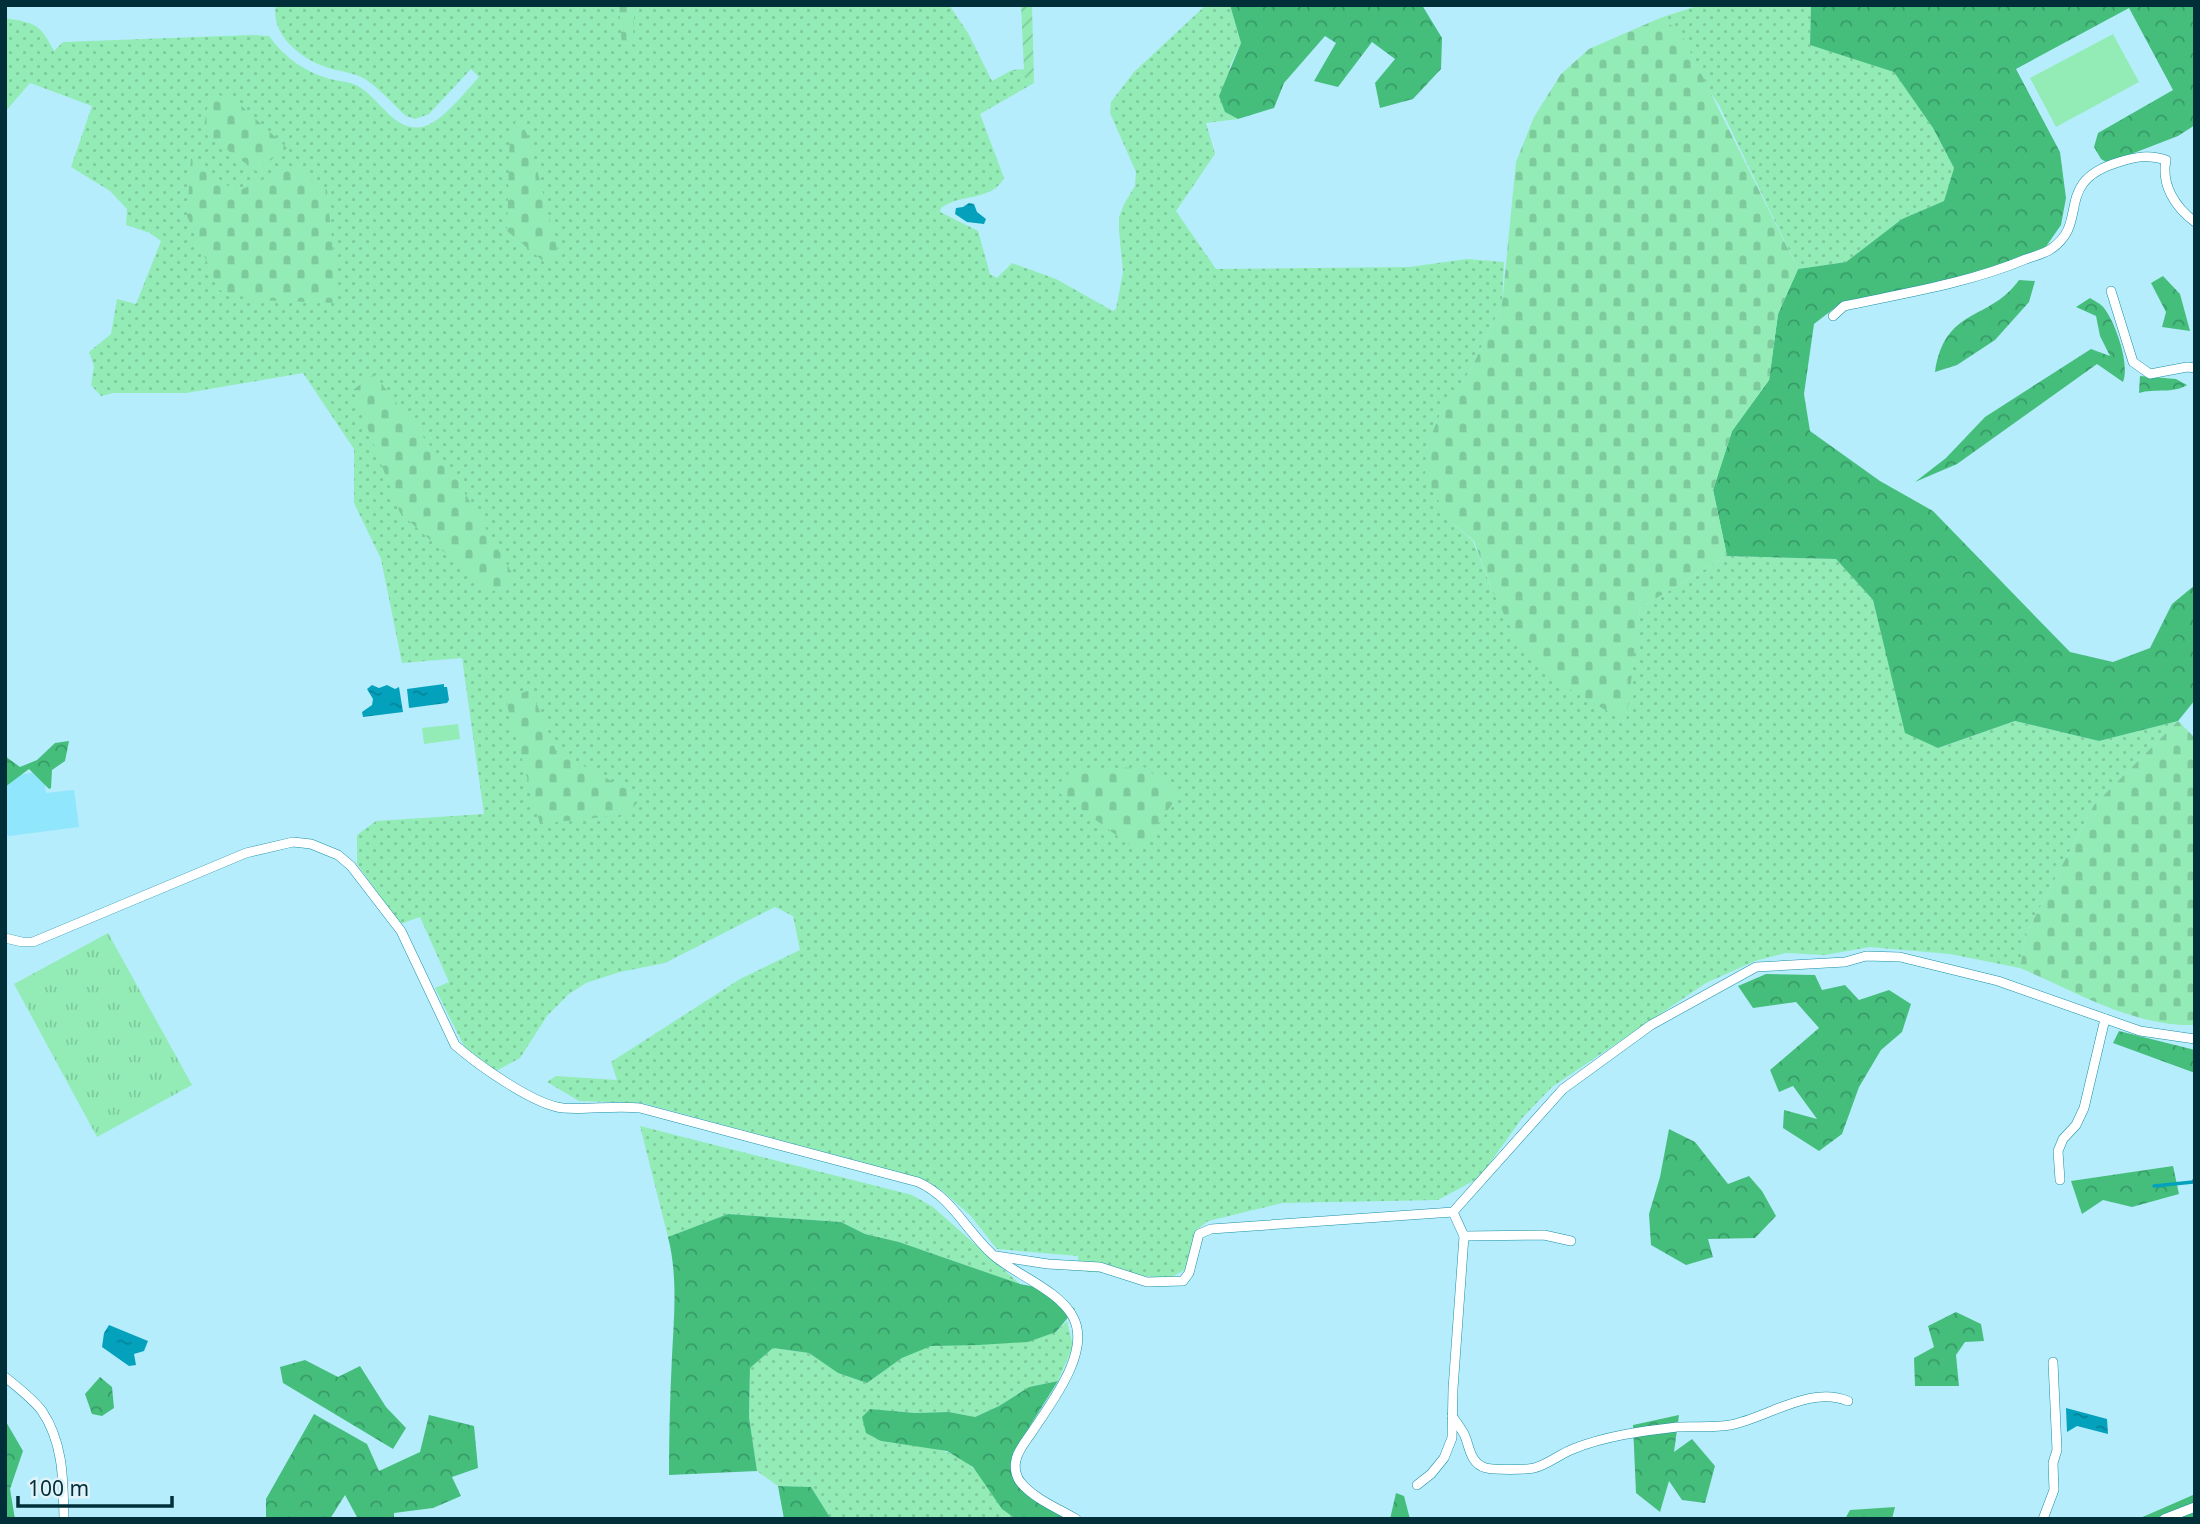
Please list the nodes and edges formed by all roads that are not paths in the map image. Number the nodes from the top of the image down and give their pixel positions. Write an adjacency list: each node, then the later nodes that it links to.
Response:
1 (2195, 222): 3 (street)
2 (2111, 291): 4 (street)
3 (1833, 316)
4 (2195, 368)
5 (5, 938): 12 (street)
6 (2105, 1019): 7 (street); 8 (street); 9 (street)
7 (2195, 1039)
8 (2060, 1180)
9 (1453, 1212): 10 (street); 12 (street)
10 (1464, 1236): 11 (street); 16 (street)
11 (1571, 1241)
12 (994, 1255): 20 (street)
13 (2053, 1362): 21 (street)
14 (5, 1377): 19 (street)
15 (1848, 1401): 16 (street)
16 (1452, 1416): 17 (street)
17 (1417, 1485)
18 (2195, 1507): 22 (street)
19 (64, 1519)
20 (1076, 1519)
21 (2043, 1519)
22 (2164, 1519)

